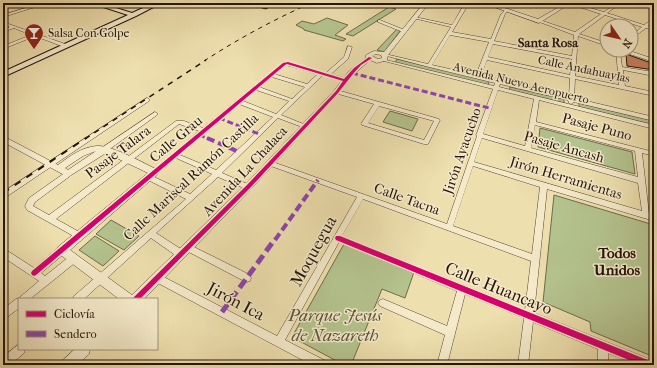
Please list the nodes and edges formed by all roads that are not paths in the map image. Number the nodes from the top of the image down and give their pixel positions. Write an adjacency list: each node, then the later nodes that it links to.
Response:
1 (46, 3): 19 (street)
2 (94, 3): 17 (main road)
3 (110, 3): 17 (main road)
4 (152, 3): 17 (main road)
5 (158, 3): 17 (main road)
6 (427, 3): 20 (street)
7 (467, 3): 26 (street)
8 (485, 3): 15 (street)
9 (510, 3): 15 (street)
10 (559, 3): 21 (street)
11 (569, 3): 18 (street); 24 (street)
12 (619, 3): 18 (street)
13 (651, 3): 14 (street)
14 (654, 4)
15 (500, 8): 16 (street)
16 (506, 10): 21 (street); 36 (street)
17 (135, 12): 38 (main road)
18 (604, 14): 27 (street); 34 (street)
19 (3, 16)
20 (415, 18): 26 (street); 31 (street)
21 (532, 19): 24 (street)
22 (654, 19): 27 (street)
23 (379, 21): 31 (street)
24 (539, 21): 34 (street)
25 (3, 23): 28 (street)
26 (454, 26): 33 (street)
27 (645, 26): 29 (street); 32 (street)
28 (13, 27): 30 (street); 35 (street)
29 (654, 29)
30 (3, 31)
31 (405, 31): 42 (street)
32 (639, 31)
33 (449, 33): 36 (street); 47 (street)
34 (576, 34): 37 (street); 44 (street)
35 (34, 35): 38 (street); 40 (street)
36 (492, 42): 43 (street); 44 (street)
37 (599, 42)
38 (64, 45): 49 (main road); 52 (main road)
39 (350, 47): 50 (street, Calle Mariscal Ramón Castilla)
40 (3, 48)
41 (639, 56): 46 (street)
42 (384, 58): 47 (street, Avenida Nuevo Aeropuerto); 56 (street, Avenida La Chalaca); 57 (street, Avenida Nuevo Aeropuerto)
43 (486, 58): 54 (street); 55 (street, Calle Andahuaylas)
44 (574, 58): 55 (street)
45 (619, 58): 48 (street)
46 (654, 61)
47 (429, 66): 54 (street, Avenida Nuevo Aeropuerto)
48 (620, 68): 51 (street); 59 (street)
49 (3, 72)
50 (324, 74): 53 (street, Calle Grau); 56 (street, Calle Grau); 58 (street, Calle Mariscal Ramón Castilla)
51 (654, 74)
52 (3, 75)
53 (271, 75): 58 (street); 60 (street, Calle Grau)
54 (478, 77): 57 (street, Avenida Nuevo Aeropuerto)
55 (573, 77): 59 (street, Calle Andahuaylas); 64 (street)
56 (345, 80): 61 (street, Avenida La Chalaca)
57 (496, 85): 63 (street, Avenida Nuevo Aeropuerto); 64 (street, Avenida Nuevo Aeropuerto); 77 (street, Jirón Ayacucho)
58 (308, 86): 66 (street, Calle Mariscal Ramón Castilla)
59 (622, 87): 62 (street, Calle Andahuaylas)
60 (256, 88): 66 (street); 67 (street, Calle Grau)
61 (337, 92): 68 (street); 74 (street, Avenida La Chalaca)
62 (654, 94)
63 (537, 98): 69 (street, Avenida Nuevo Aeropuerto); 73 (street)
64 (571, 99): 69 (street); 72 (street, Avenida Nuevo Aeropuerto)
65 (147, 100): 87 (street)
66 (293, 100): 71 (street, Calle Mariscal Ramón Castilla)
67 (239, 102): 71 (street); 76 (street, Calle Grau)
68 (378, 103): 68 (street)
69 (571, 106): 75 (street, Avenida Nuevo Aeropuerto)
70 (155, 114): 79 (street)
71 (278, 116): 74 (street); 90 (street, Calle Mariscal Ramón Castilla)
72 (654, 119)
73 (533, 123): 80 (street); 81 (street, Pasaje Puno)
74 (304, 126): 85 (street, Avenida La Chalaca)
75 (654, 127)
76 (204, 131): 83 (street, Calle Grau); 84 (street, Pasaje Talara)
77 (479, 136): 80 (street, Pasaje Ancash); 86 (street, Jirón Ayacucho)
78 (3, 139): 87 (street)
79 (104, 149): 84 (street); 87 (street); 88 (street)
80 (528, 149): 91 (street, Pasaje Ancash)
81 (638, 150): 82 (street, Pasaje Puno); 91 (street)
82 (654, 154)
83 (175, 155): 89 (street, Calle Grau); 90 (street)
84 (127, 159): 89 (street); 99 (street, Pasaje Talara)
85 (270, 163): 93 (street, Avenida La Chalaca); 95 (street, Calle Tacna)
86 (470, 163): 92 (street, Jirón Herramientas); 100 (street, Jirón Ayacucho)
87 (54, 167): 88 (street); 94 (street)
88 (68, 174): 99 (street)
89 (152, 174): 96 (street); 102 (street, Calle Grau)
90 (218, 174): 93 (street); 96 (street, Calle Mariscal Ramón Castilla)
91 (642, 181): 97 (street)
92 (544, 185): 97 (street, Jirón Herramientas); 108 (street)
93 (248, 187): 105 (street, Avenida La Chalaca)
94 (3, 196)
95 (361, 196): 100 (street, Calle Tacna); 103 (street, Moquegua)
96 (191, 198): 101 (street, Calle Mariscal Ramón Castilla)
97 (646, 216): 98 (street, Jirón Herramientas)
98 (654, 218)
99 (50, 219): 102 (street)
100 (448, 228): 108 (street, Calle Tacna)
101 (151, 234): 105 (street); 112 (street, Calle Mariscal Ramón Castilla)
102 (80, 236): 104 (street, Calle Grau)
103 (338, 238): 114 (street, Calle Huancayo); 124 (street, Moquegua)
104 (62, 250): 107 (street); 109 (street, Calle Grau)
105 (185, 251): 110 (street, Avenida La Chalaca); 111 (street)
106 (3, 252): 109 (street)
107 (73, 259): 112 (street); 113 (street)
108 (535, 259): 122 (street)
109 (34, 273): 113 (street)
110 (157, 278): 118 (street, Avenida La Chalaca); 124 (street, Jirón Ica)
111 (247, 278)
112 (100, 279): 116 (street, Calle Mariscal Ramón Castilla); 117 (street)
113 (46, 281): 115 (street)
114 (462, 288): 122 (street, Calle Huancayo); 123 (street)
115 (24, 298)
116 (78, 298)
117 (127, 298)
118 (137, 298)
119 (18, 303): 121 (street)
120 (383, 303): 123 (street)
121 (3, 315)
122 (529, 316): 125 (street, Calle Huancayo); 132 (street)
123 (450, 332): 131 (street)
124 (279, 342): 130 (street, Jirón Ica)
125 (603, 346): 133 (street); 134 (street, Calle Huancayo)
126 (19, 350): 128 (street)
127 (83, 350): 129 (street)
128 (3, 364)
129 (68, 365)
130 (320, 365)
131 (442, 365)
132 (523, 365)
133 (603, 365)
134 (650, 365)

